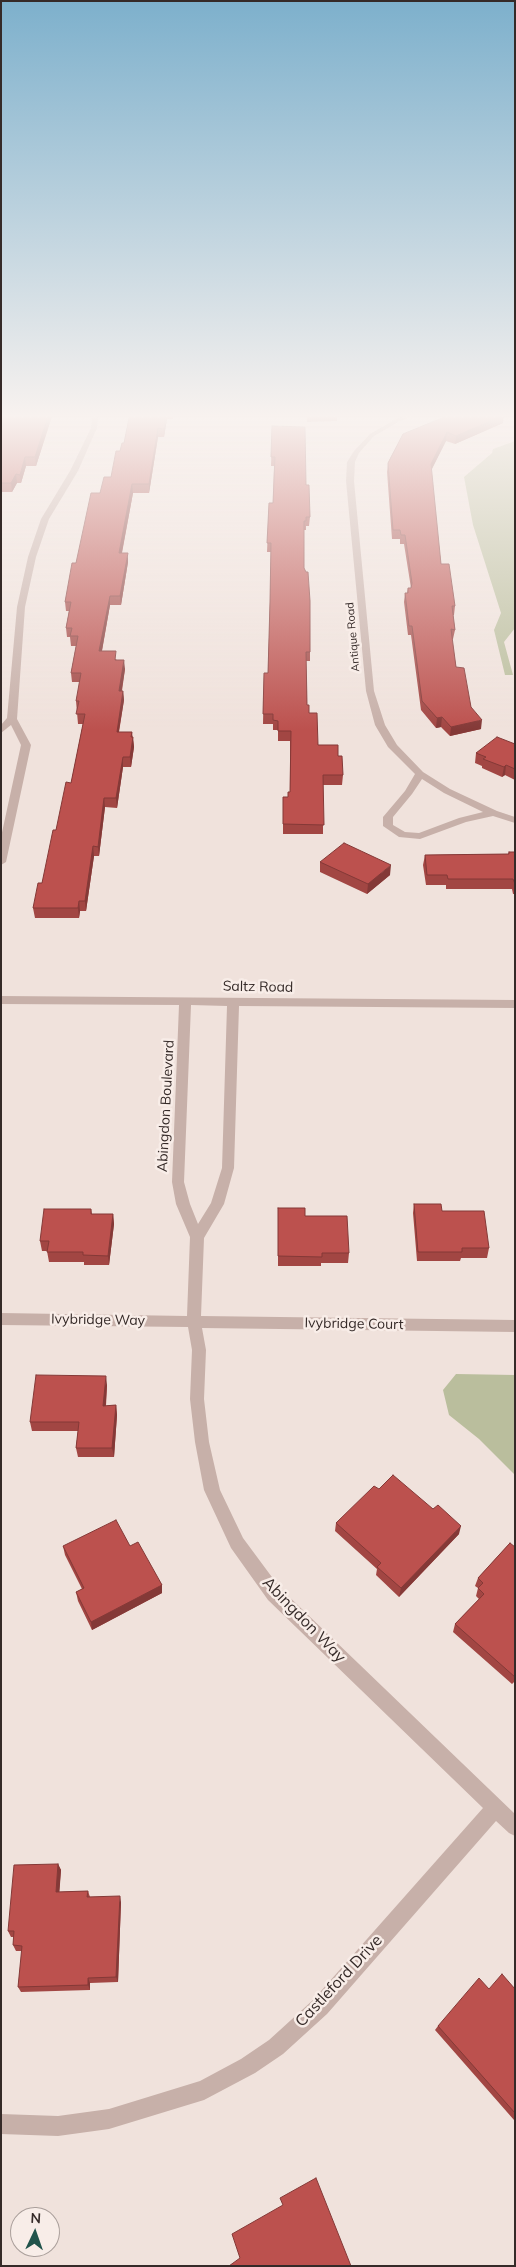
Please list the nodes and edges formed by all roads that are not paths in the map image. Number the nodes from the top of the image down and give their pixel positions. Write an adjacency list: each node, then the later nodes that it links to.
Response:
1 (45, 519): 3 (street)
2 (353, 519): 5 (street, Antique Road)
3 (12, 719): 4 (street); 7 (street)
4 (1, 730)
5 (420, 774): 8 (street, Antique Road); 8 (street)
6 (1, 801): 7 (street)
7 (14, 801): 10 (street)
8 (493, 813): 9 (street, Antique Road)
9 (515, 820)
10 (1, 862)
11 (1, 1000): 12 (street, Saltz Road)
12 (185, 1001): 13 (street, Saltz Road); 15 (street, Abingdon Boulevard)
13 (233, 1002): 14 (street, Saltz Road); 15 (street)
14 (515, 1004)
15 (197, 1237): 17 (street, Abingdon Way)
16 (1, 1319): 17 (street, Ivybridge Way)
17 (194, 1321): 18 (street, Ivybridge Court); 19 (street, Abingdon Way)
18 (515, 1326)
19 (495, 1808): 20 (street, Abingdon Way); 21 (street, Castleford Drive)
20 (515, 1827)
21 (1, 2124)

